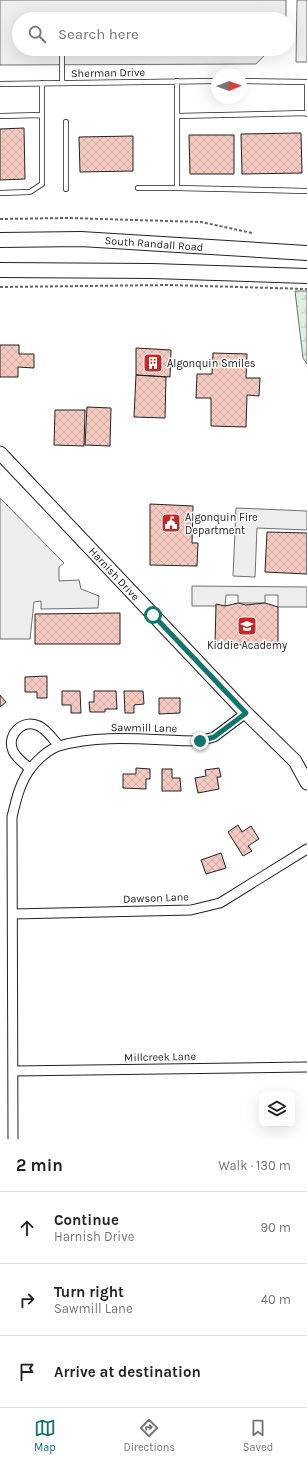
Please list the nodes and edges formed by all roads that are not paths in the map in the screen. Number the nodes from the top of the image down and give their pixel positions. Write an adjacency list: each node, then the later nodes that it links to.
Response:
1 (62, 56): 6 (lane)
2 (177, 81): 3 (lane, Sherman Drive); 6 (lane, Sherman Drive); 12 (lane)
3 (211, 81)
4 (247, 81): 7 (lane)
5 (42, 82): 6 (lane, Sherman Drive); 8 (lane, Sherman Drive); 10 (lane)
6 (62, 82)
7 (307, 82): 9 (lane)
8 (0, 84)
9 (307, 114): 12 (lane)
10 (42, 115): 11 (lane); 18 (lane)
11 (0, 116)
12 (177, 116): 15 (lane)
13 (66, 122): 16 (lane)
14 (138, 188): 15 (lane)
15 (178, 188): 17 (lane)
16 (66, 189)
17 (307, 191)
18 (0, 193)
19 (0, 240): 20 (main road, South Randall Road)
20 (307, 253)
21 (0, 270): 22 (main road)
22 (307, 276)
23 (0, 453): 24 (street, Harnish Drive)
24 (246, 713): 25 (street, Sawmill Lane); 27 (street, Harnish Drive)
25 (58, 746): 26 (street, Sawmill Lane); 26 (street)
26 (30, 769): 29 (street, Sawmill Lane)
27 (307, 783)
28 (307, 849): 29 (street, Dawson Lane)
29 (13, 914): 31 (street, Sawmill Lane)
30 (307, 1067): 31 (street, Millcreek Lane)
31 (13, 1071): 32 (street, Sawmill Lane)
32 (14, 1139)

